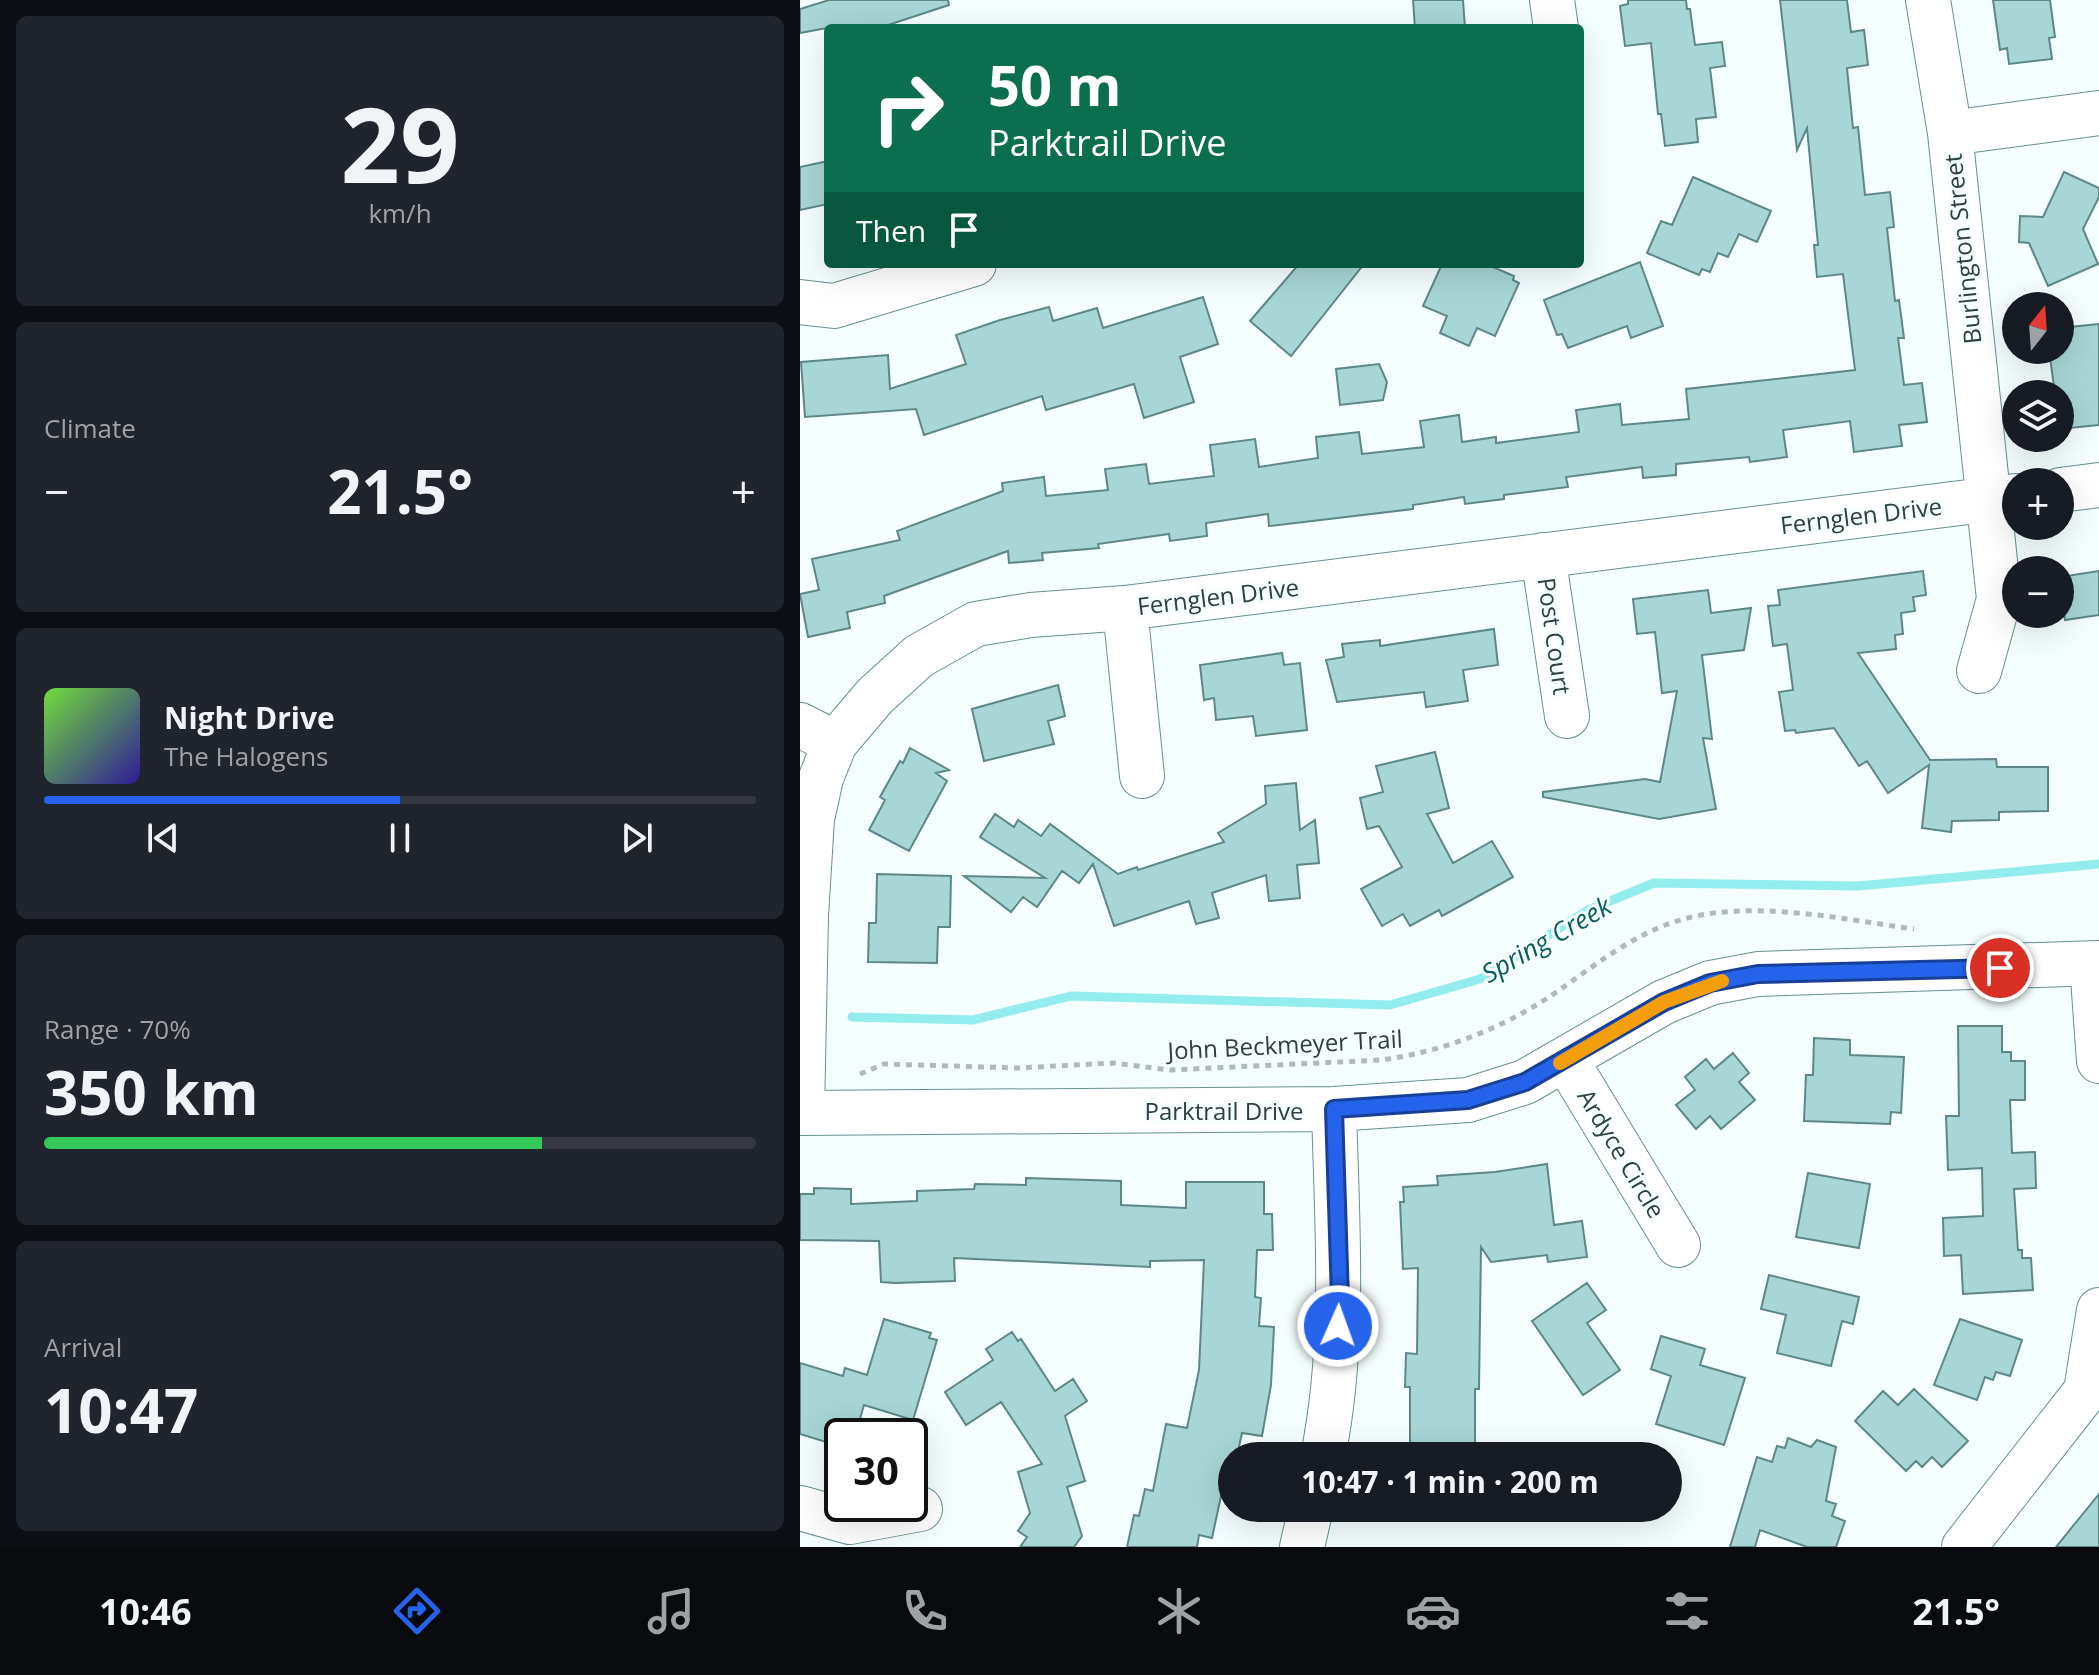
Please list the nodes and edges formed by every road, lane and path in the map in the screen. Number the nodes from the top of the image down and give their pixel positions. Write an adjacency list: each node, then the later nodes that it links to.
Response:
1 (1552, 0): 3 (street)
2 (1928, 0): 5 (street, Burlington Street)
3 (1555, 24)
4 (2099, 113): 5 (street)
5 (1950, 133): 10 (street, Burlington Street)
6 (961, 268): 7 (street)
7 (800, 302)
8 (2099, 485): 9 (street)
9 (2074, 488)
10 (2002, 497): 11 (street, Fernglen Drive); 13 (street, Burlington Street)
11 (1543, 555): 12 (street, Fernglen Drive); 14 (street, Post Court)
12 (1125, 608): 15 (street, Fernglen Drive); 16 (street)
13 (1979, 671)
14 (1567, 716)
15 (818, 734): 23 (street, Fernglen Drive)
16 (1142, 776)
17 (1916, 929): 21 (path, John Beckmeyer Trail)
18 (2096, 964): 19 (street, Parktrail Drive); 20 (street)
19 (1566, 1060): 22 (street, Parktrail Drive); 24 (street, Ardyce Circle)
20 (2099, 1061)
21 (857, 1075)
22 (1334, 1109): 23 (street, Parktrail Drive); 26 (street)
23 (801, 1113)
24 (1678, 1245)
25 (2099, 1310): 31 (street)
26 (1325, 1442)
27 (800, 1508): 28 (street)
28 (824, 1515)
29 (1308, 1522): 30 (street)
30 (1302, 1547)
31 (1964, 1547)

